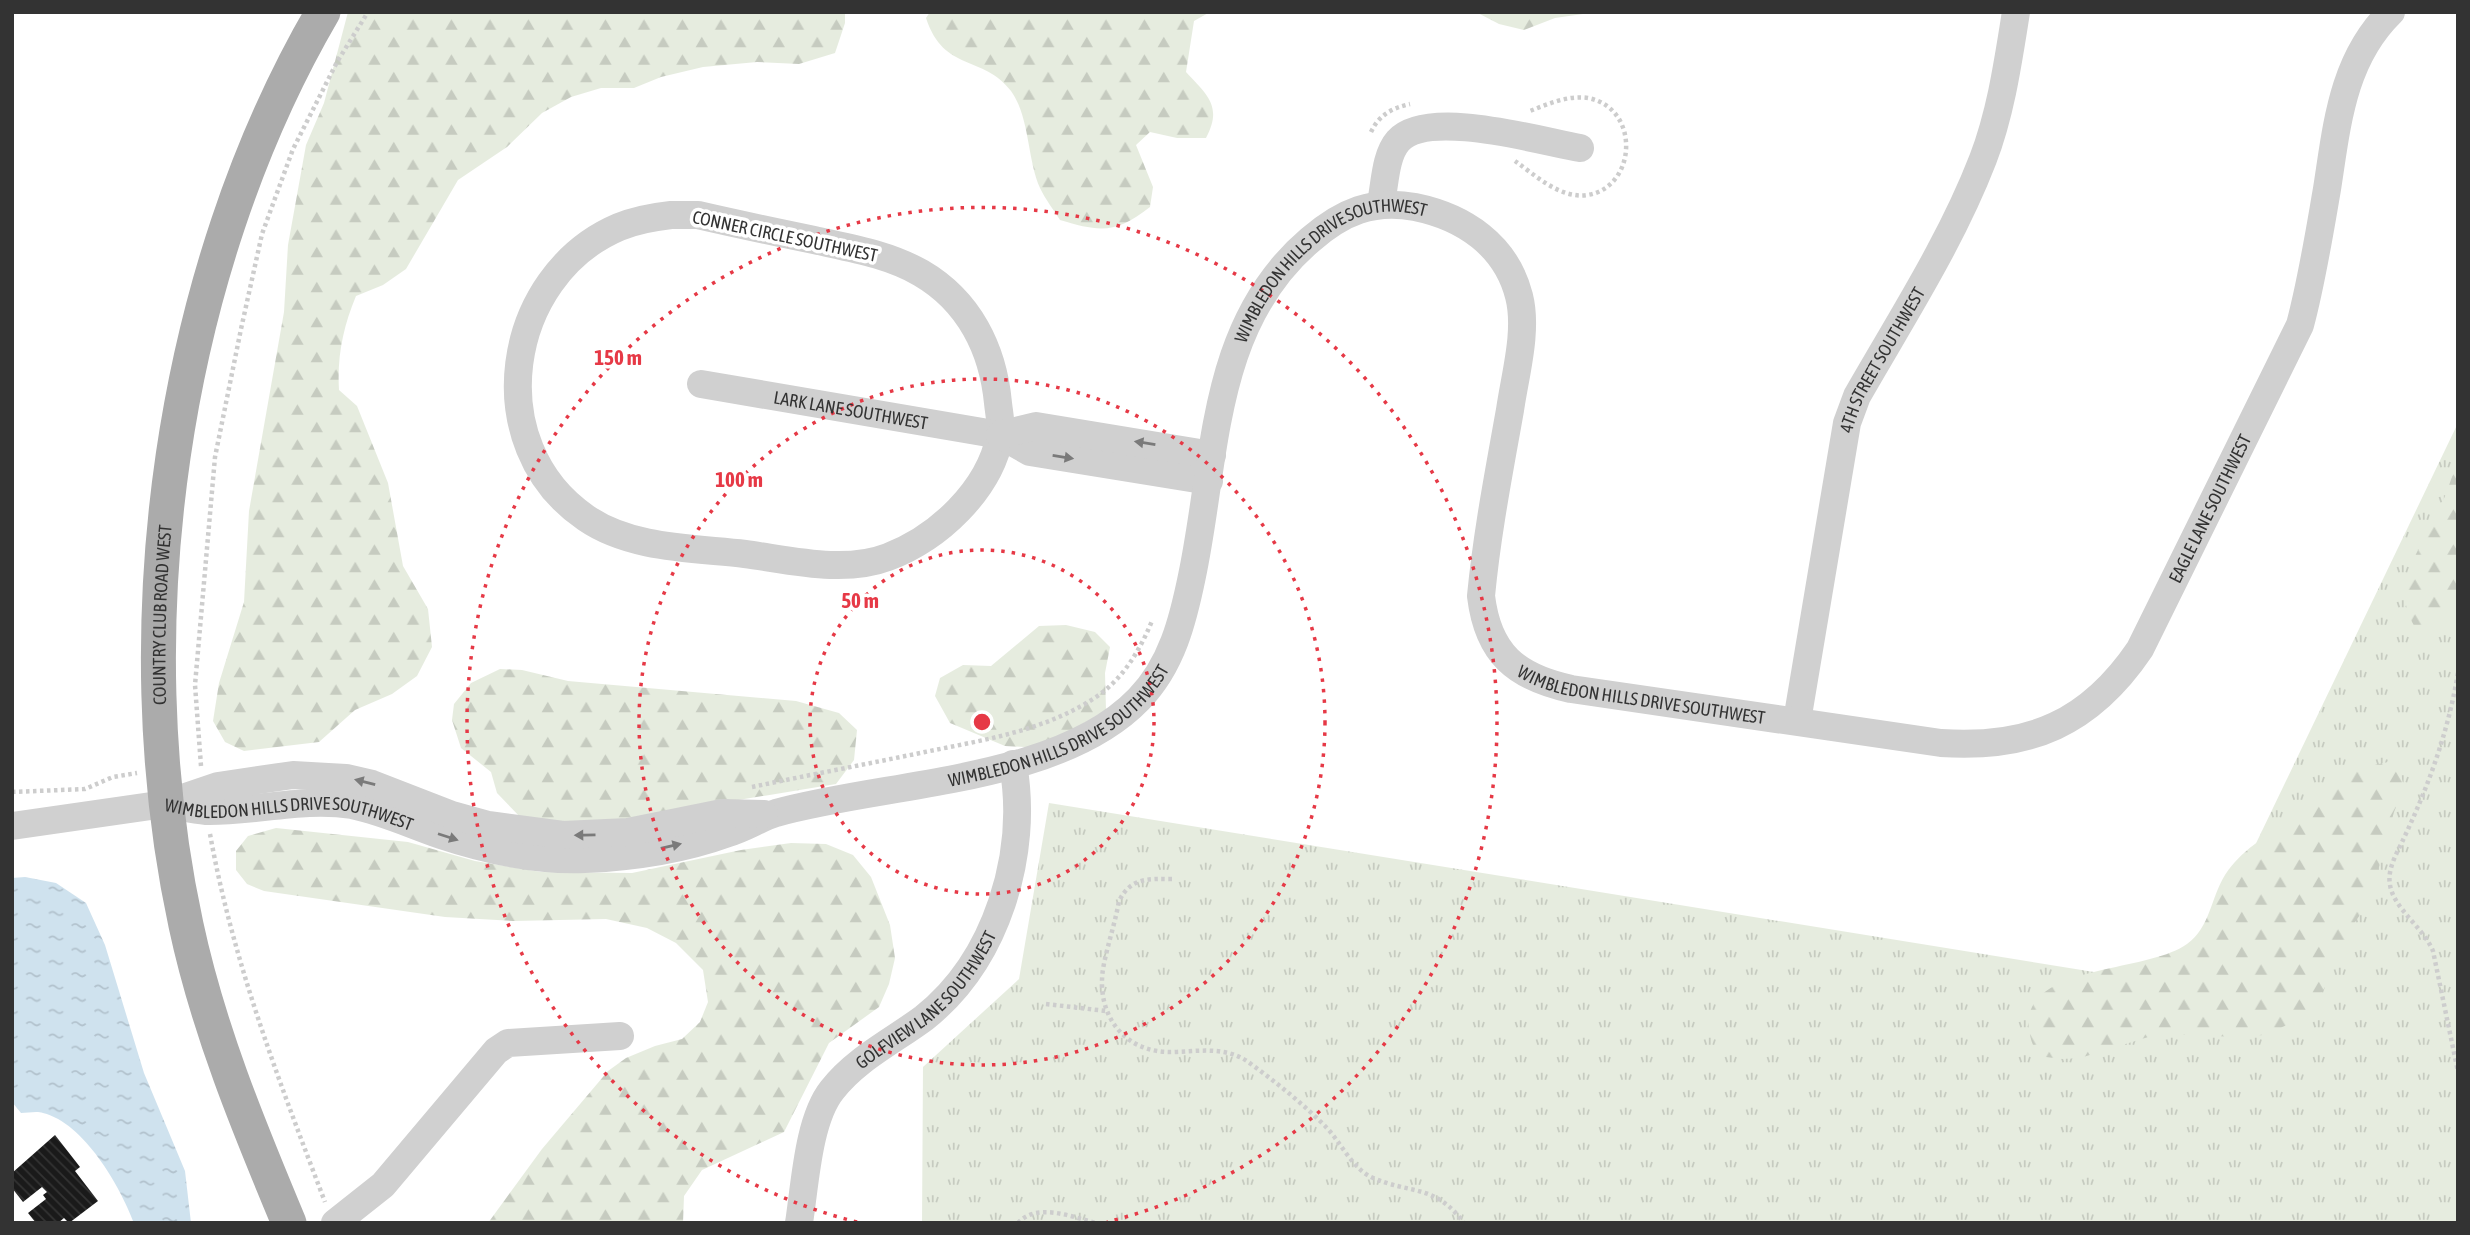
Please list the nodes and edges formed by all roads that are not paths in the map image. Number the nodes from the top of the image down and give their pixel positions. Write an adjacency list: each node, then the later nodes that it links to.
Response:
1 (323, 12): 11 (main road, COUNTRY CLUB ROAD WEST)
2 (2016, 12): 9 (street, 4TH STREET SOUTHWEST)
3 (2391, 12): 9 (street, EAGLE LANE SOUTHWEST)
4 (1580, 148): 5 (street)
5 (1381, 202): 8 (street, WIMBLEDON HILLS DRIVE SOUTHWEST); 9 (street, WIMBLEDON HILLS DRIVE SOUTHWEST)
6 (701, 384): 7 (street, LARK LANE SOUTHWEST)
7 (1000, 435): 7 (street, CONNER CIRCLE SOUTHWEST); 8 (street, LARK LANE SOUTHWEST)
8 (1211, 468): 10 (street, WIMBLEDON HILLS DRIVE SOUTHWEST)
9 (1797, 721)
10 (1013, 764): 11 (street, WIMBLEDON HILLS DRIVE SOUTHWEST); 16 (street, GOLFVIEW LANE SOUTHWEST)
11 (163, 787): 12 (street, WIMBLEDON HILLS DRIVE SOUTHWEST); 15 (main road, COUNTRY CLUB ROAD WEST)
12 (12, 826)
13 (620, 1036): 14 (street)
14 (331, 1216)
15 (289, 1223)
16 (799, 1223)

